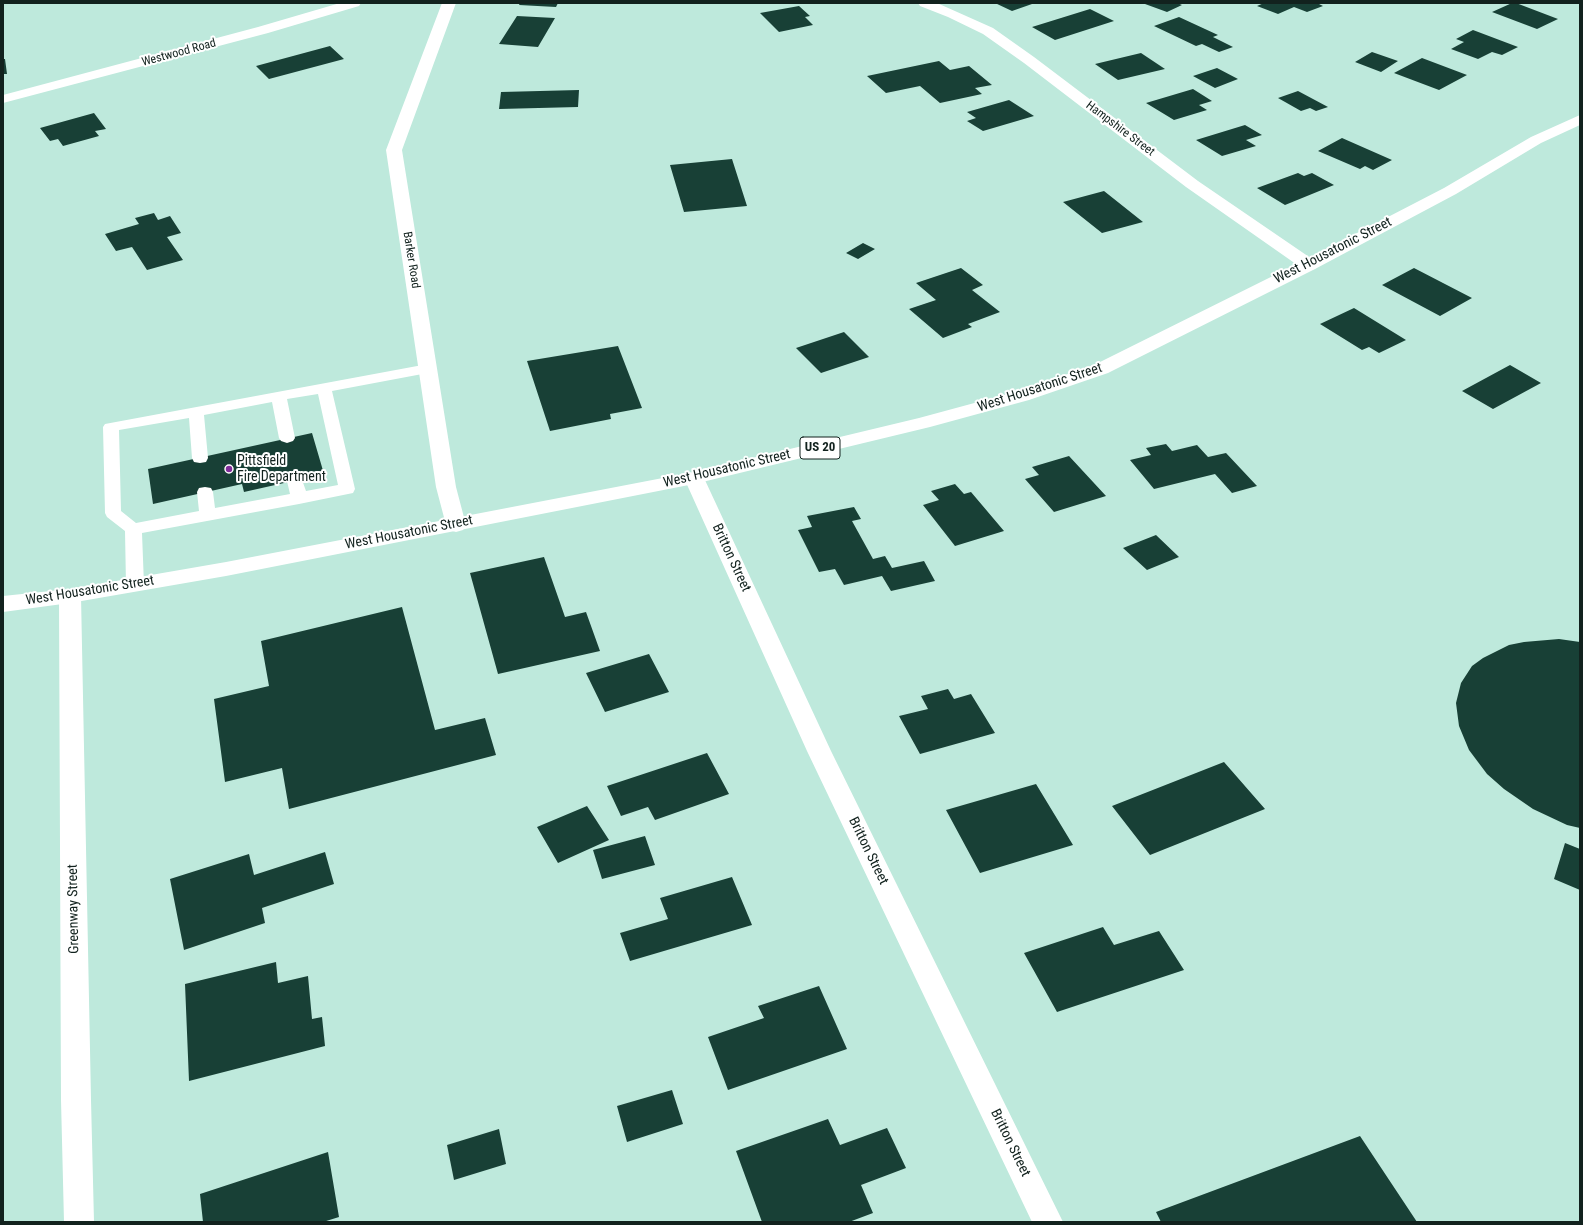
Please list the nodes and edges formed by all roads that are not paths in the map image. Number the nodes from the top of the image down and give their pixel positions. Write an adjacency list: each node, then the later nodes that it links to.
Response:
1 (354, 3): 4 (main road, Westwood Road)
2 (449, 3): 7 (main road, Barker Road)
3 (925, 3): 6 (main road, Hampshire Street)
4 (3, 99)
5 (1580, 119): 6 (main road, West Housatonic Street / US 20)
6 (1309, 265): 13 (main road, West Housatonic Street / US 20)
7 (428, 369): 8 (lane); 18 (main road, Barker Road)
8 (324, 388): 9 (lane); 16 (lane)
9 (279, 396): 10 (lane); 11 (lane)
10 (196, 412): 12 (lane); 19 (lane)
11 (287, 438)
12 (200, 458)
13 (694, 478): 18 (main road, West Housatonic Street / US 20); 24 (main road, Britton Street)
14 (295, 481): 16 (lane)
15 (205, 492): 17 (lane)
16 (299, 499): 17 (lane)
17 (208, 515): 19 (lane)
18 (456, 525): 20 (main road, West Housatonic Street / US 20)
19 (133, 530): 20 (lane)
20 (135, 585): 21 (main road, West Housatonic Street / US 20)
21 (70, 596): 22 (main road, West Housatonic Street / US 20); 23 (main road, Greenway Street)
22 (3, 604)
23 (79, 1222)
24 (1048, 1222)

